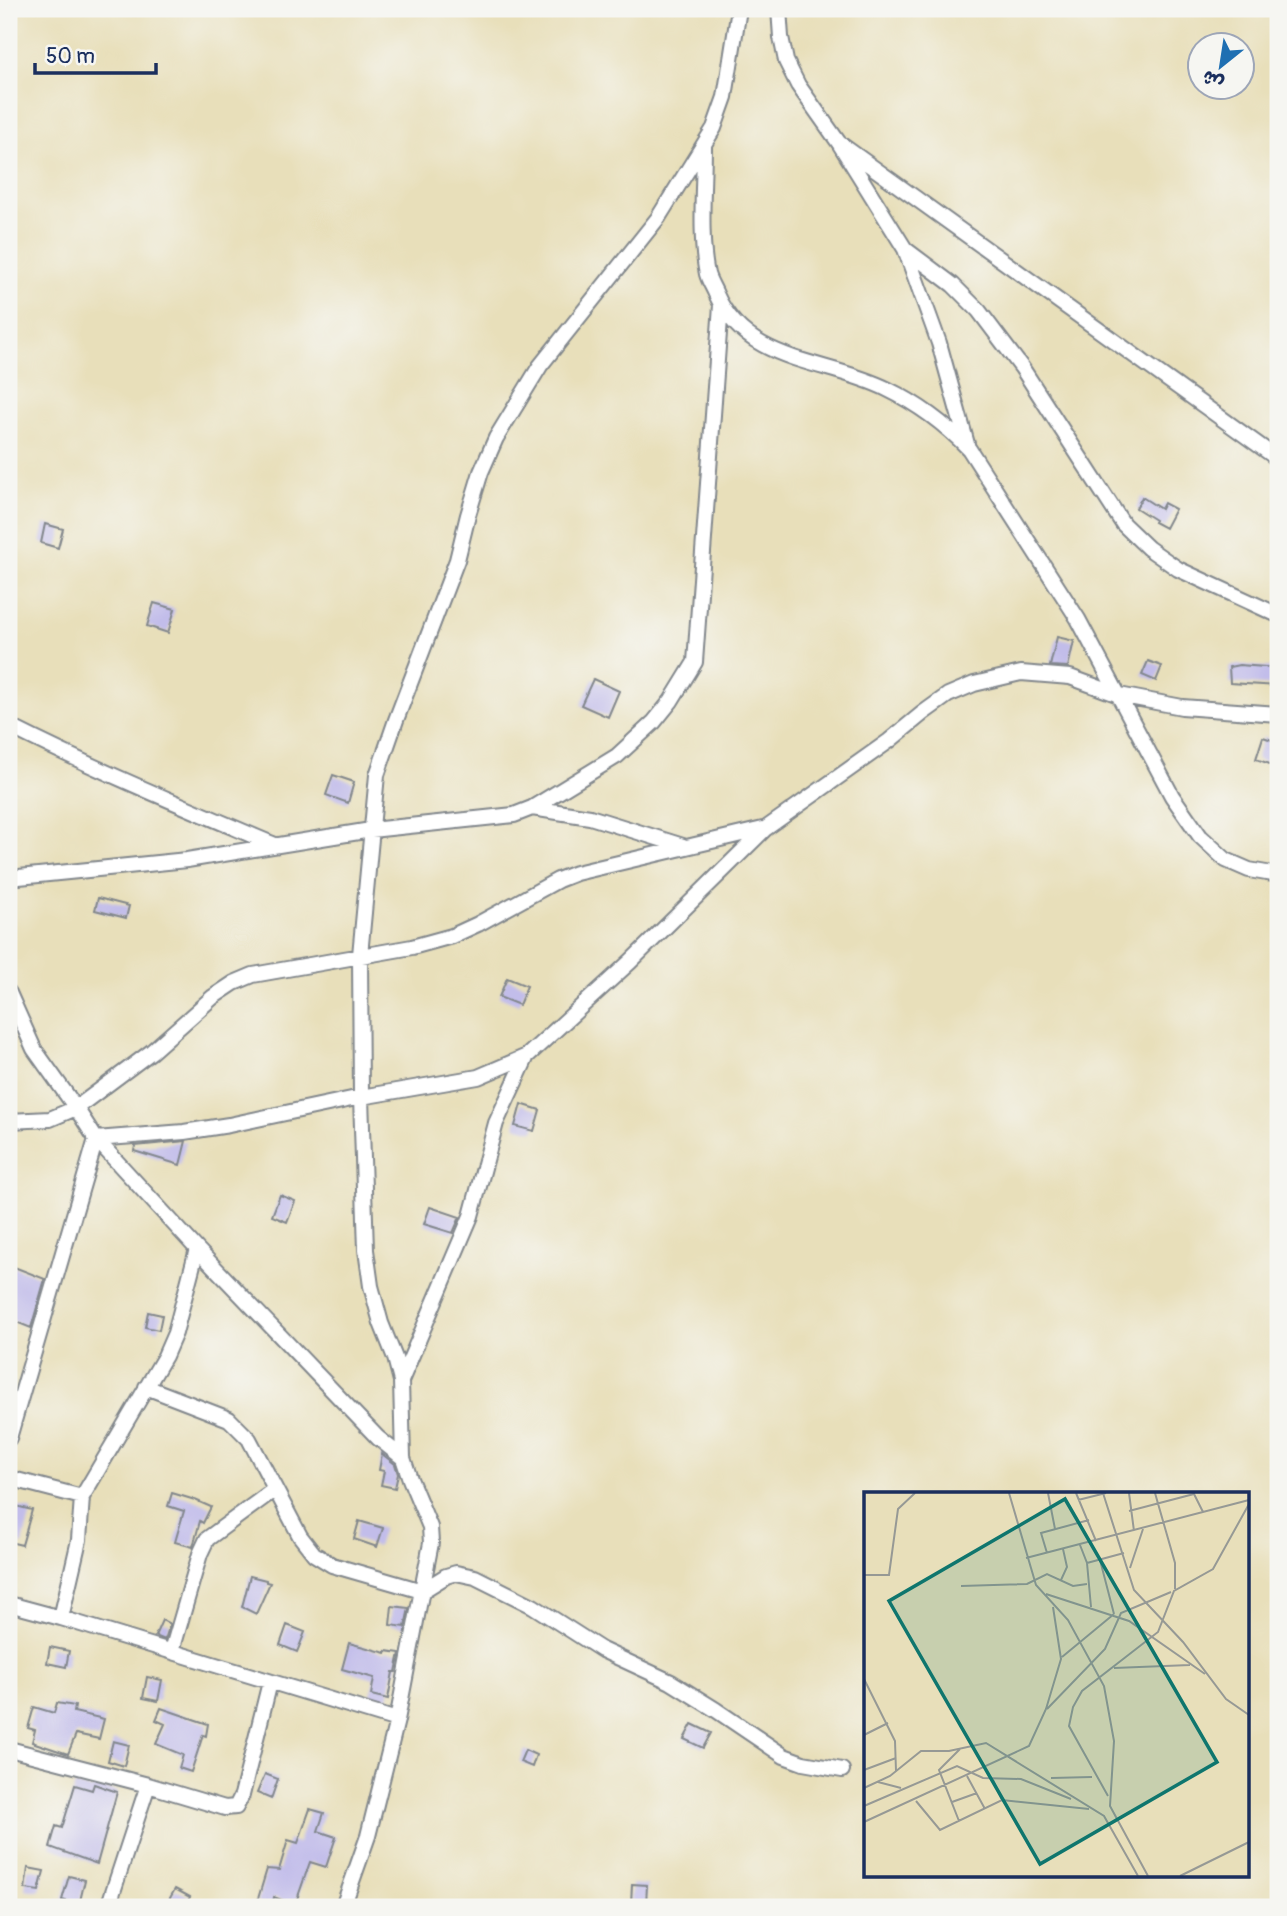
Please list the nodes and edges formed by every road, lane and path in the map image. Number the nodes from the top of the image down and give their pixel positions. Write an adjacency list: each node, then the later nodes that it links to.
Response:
1 (739, 9): 4 (street)
2 (779, 9): 3 (street)
3 (839, 143): 5 (street); 8 (street)
4 (704, 144): 6 (street); 15 (street)
5 (905, 249): 7 (street); 9 (street)
6 (721, 305): 7 (street); 13 (street)
7 (969, 449): 10 (street)
8 (1278, 459)
9 (1278, 615)
10 (1119, 695): 11 (street); 14 (street); 18 (street)
11 (1278, 713)
12 (9, 726): 16 (street)
13 (532, 808): 15 (street); 17 (street)
14 (765, 829): 17 (street); 22 (street)
15 (371, 830): 16 (street); 20 (street)
16 (276, 846): 19 (street)
17 (685, 847): 20 (street)
18 (1278, 876)
19 (9, 878)
20 (360, 955): 23 (street); 24 (street)
21 (9, 993): 24 (street)
22 (527, 1056): 23 (street); 28 (street)
23 (361, 1097): 26 (street); 28 (street)
24 (76, 1108): 25 (street); 26 (street)
25 (9, 1121)
26 (96, 1139): 27 (street); 30 (street)
27 (197, 1249): 29 (street); 31 (street)
28 (401, 1381): 31 (street)
29 (146, 1387): 33 (street); 34 (street)
30 (9, 1438)
31 (403, 1458): 35 (street)
32 (9, 1478): 34 (street)
33 (275, 1489): 35 (street); 38 (street)
34 (82, 1497): 37 (street)
35 (422, 1591): 40 (street); 42 (street)
36 (9, 1604): 37 (street)
37 (61, 1618): 38 (street)
38 (172, 1651): 39 (street)
39 (270, 1682): 40 (street); 43 (street)
40 (397, 1720): 45 (street)
41 (9, 1749): 43 (street)
42 (842, 1770)
43 (148, 1785): 44 (street)
44 (108, 1907)
45 (343, 1907)

